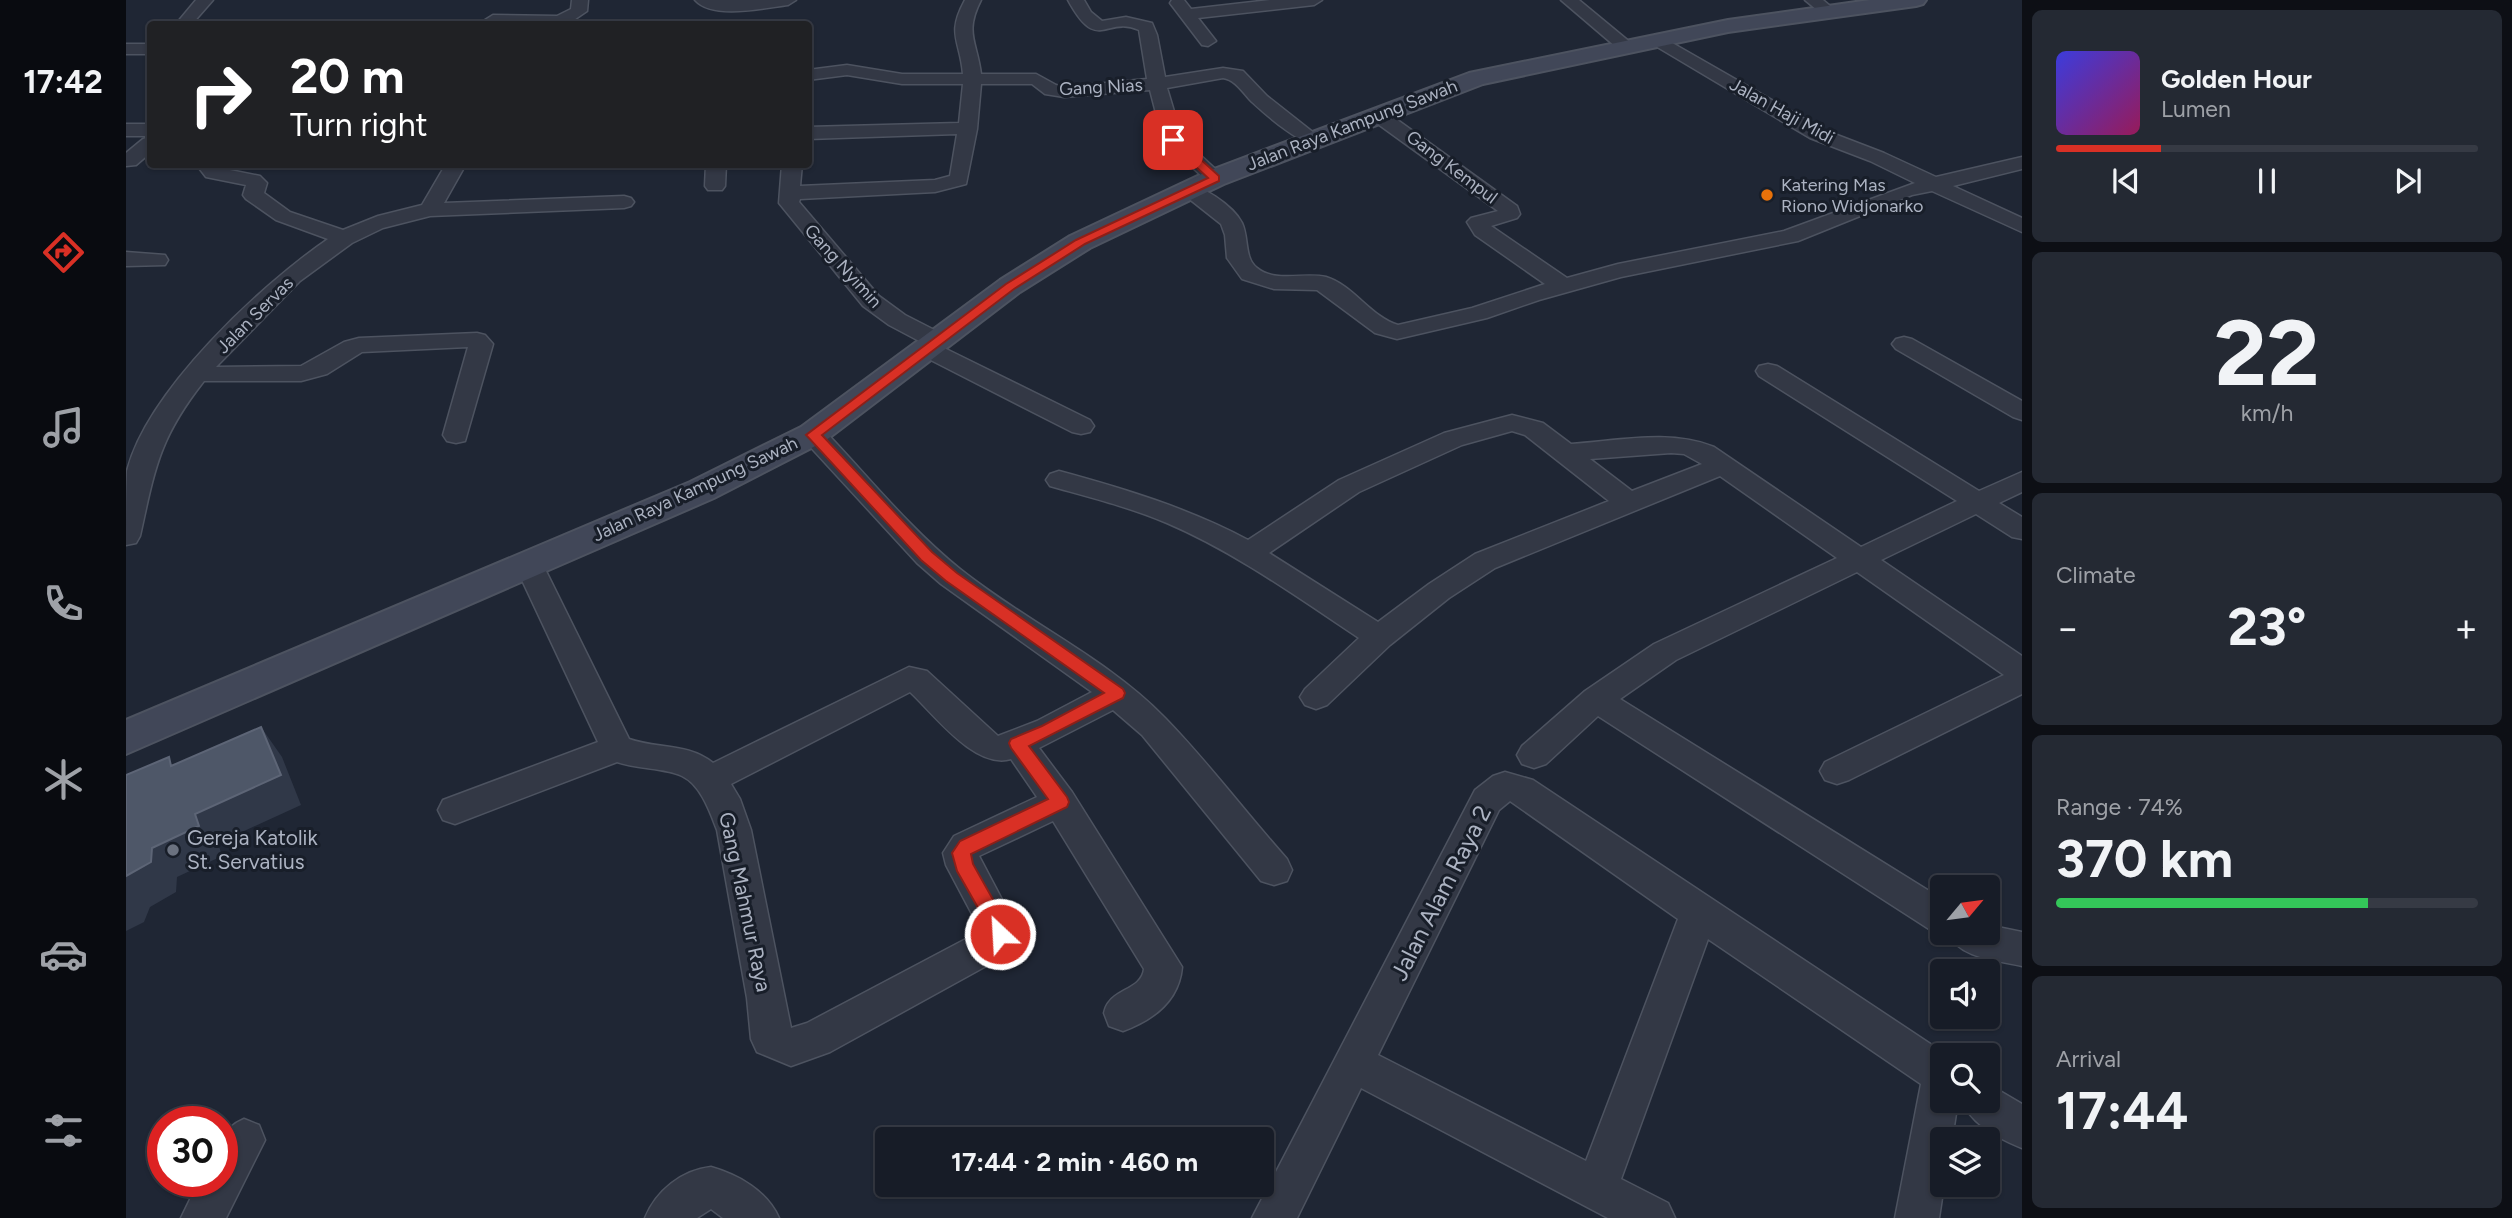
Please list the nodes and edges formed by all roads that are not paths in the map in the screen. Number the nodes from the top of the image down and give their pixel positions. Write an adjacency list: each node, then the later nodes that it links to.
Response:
1 (205, 0): 15 (street)
2 (580, 0): 17 (street)
3 (703, 0): 4 (street)
4 (788, 0)
5 (973, 0): 24 (street)
6 (1076, 0): 25 (street)
7 (1175, 0): 13 (street)
8 (1314, 0): 11 (street)
9 (1569, 0): 20 (street)
10 (1916, 0): 12 (street, Jalan Raya Kampung Sawah)
11 (1253, 3): 13 (street)
12 (1821, 6): 19 (street, Jalan Raya Kampung Sawah)
13 (1187, 15): 18 (street)
14 (493, 20): 16 (street)
15 (187, 21)
16 (516, 21)
17 (564, 21)
18 (1208, 41)
19 (1660, 41): 20 (street, Jalan Raya Kampung Sawah); 40 (street, Jalan Haji Midi)
20 (1628, 48): 26 (street, Jalan Raya Kampung Sawah)
21 (126, 49): 22 (street)
22 (147, 49)
23 (812, 75): 24 (street, Gang Nias)
24 (972, 77): 25 (street, Gang Nias); 27 (street)
25 (1157, 84): 31 (street); 39 (street, Gang Nias)
26 (1378, 115): 31 (street, Jalan Raya Kampung Sawah); 50 (street, Gang Kempul)
27 (967, 128): 30 (street); 43 (street)
28 (126, 130): 29 (street)
29 (147, 130)
30 (812, 133)
31 (1314, 141): 39 (street, Jalan Raya Kampung Sawah)
32 (147, 146): 33 (street)
33 (129, 161)
34 (2022, 163): 40 (street)
35 (209, 168): 47 (street)
36 (454, 168): 45 (street)
37 (716, 168): 41 (street)
38 (791, 168): 43 (street)
39 (1215, 178): 42 (street, Jalan Raya Kampung Sawah)
40 (1933, 184): 46 (street, Jalan Haji Midi); 50 (street)
41 (715, 186)
42 (1188, 190): 50 (street); 52 (street, Jalan Raya Kampung Sawah)
43 (788, 193): 52 (street, Gang Nyimin)
44 (624, 202): 45 (street, Jalan Servas)
45 (430, 210): 47 (street, Jalan Servas)
46 (2022, 226)
47 (344, 238): 54 (street, Jalan Servas)
48 (126, 259): 49 (street)
49 (157, 260)
50 (1563, 286)
51 (1904, 344): 55 (street)
52 (932, 345): 56 (street, Gang Nyimin); 58 (street, Jalan Raya Kampung Sawah)
53 (1768, 371): 65 (street)
54 (197, 374): 57 (street); 59 (street, Jalan Servas)
55 (2022, 412)
56 (1081, 426)
57 (456, 435)
58 (813, 435): 70 (street, Jalan Raya Kampung Sawah); 74 (street)
59 (137, 450): 67 (street, Jalan Servas)
60 (1565, 453): 61 (street); 64 (street); 68 (street)
61 (1723, 464): 64 (street); 69 (street)
62 (1059, 480): 68 (street)
63 (2022, 481): 65 (street)
64 (1627, 501): 71 (street)
65 (1977, 502): 66 (street); 69 (street)
66 (2022, 530)
67 (126, 536)
68 (1249, 553): 71 (street)
69 (1862, 560): 72 (street); 76 (street)
70 (528, 564): 77 (street, Jalan Raya Kampung Sawah); 79 (street)
71 (1379, 637): 75 (street)
72 (2022, 672)
73 (2022, 680): 81 (street)
74 (1117, 693): 78 (street); 85 (street)
75 (1315, 697)
76 (1596, 699): 80 (street); 86 (street)
77 (126, 738)
78 (1017, 743): 82 (street); 83 (street)
79 (617, 748): 82 (street, Gang Mahmur Raya); 84 (street)
80 (1534, 755)
81 (1837, 771)
82 (709, 780): 83 (street, Gang Mahmur Raya)
83 (1060, 802): 90 (street)
84 (455, 810)
85 (1274, 870)
86 (1930, 910)
87 (1699, 912): 91 (street, Jalan Alam Raya 2); 92 (street, Jalan Alam Raya 2); 97 (street)
88 (2000, 944): 89 (street)
89 (2022, 949)
90 (1123, 1013)
91 (1353, 1063): 97 (street); 101 (street, Jalan Alam Raya 2)
92 (1930, 1068)
93 (1935, 1113): 103 (street, Jalan Alam Raya 2)
94 (2000, 1113): 95 (street)
95 (2022, 1128)
96 (244, 1140): 98 (street)
97 (1596, 1189): 102 (street)
98 (203, 1218)
99 (667, 1218): 100 (street)
100 (757, 1218)
101 (1274, 1218)
102 (1653, 1218)
103 (1917, 1218)

